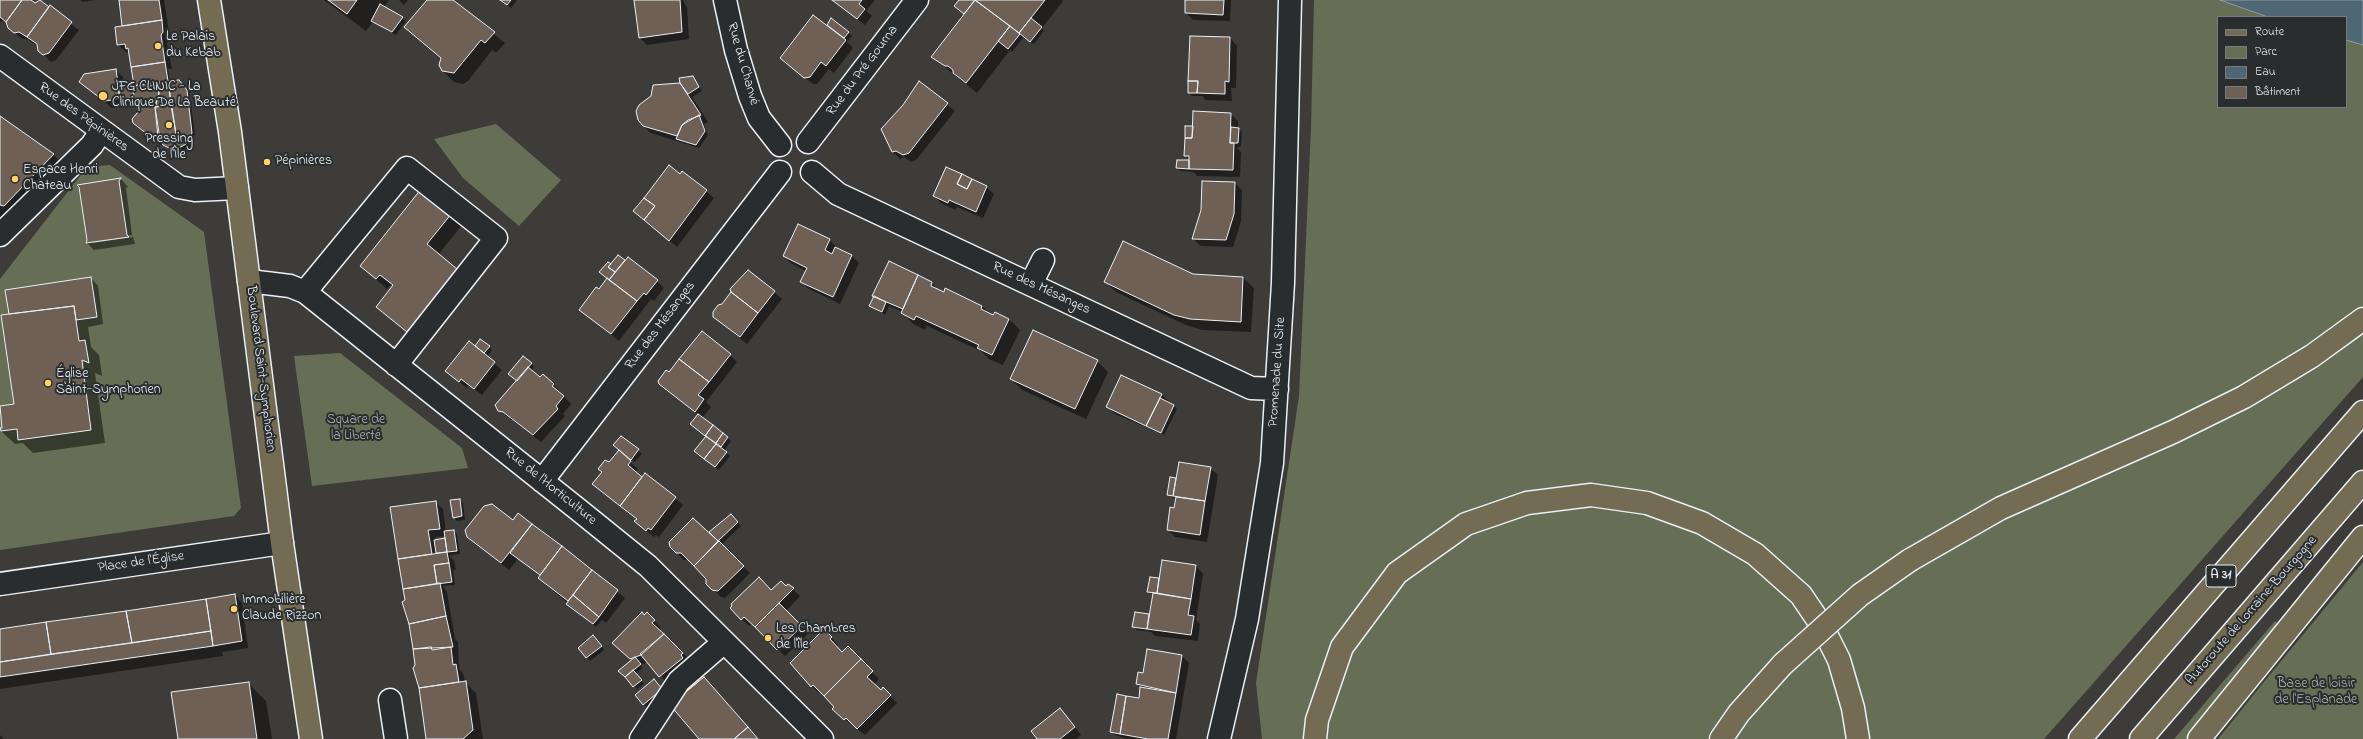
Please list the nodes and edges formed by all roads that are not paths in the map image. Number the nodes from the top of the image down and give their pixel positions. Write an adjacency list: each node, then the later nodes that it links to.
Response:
1 (209, 0): 11 (main road, Boulevard Saint-Symphorien)
2 (725, 0): 8 (street, Rue du Chanvé)
3 (917, 0): 7 (street, Rue du Pré Gourna)
4 (1290, 0): 19 (street, Promenade du Site)
5 (0, 56): 6 (street, Rue des Pépinières)
6 (101, 131): 11 (street, Rue des Pépinières); 12 (street)
7 (808, 142): 8 (street); 10 (street)
8 (780, 145): 9 (street)
9 (780, 172): 10 (street); 21 (street, Rue des Mésanges)
10 (812, 172): 15 (street, Rue des Mésanges)
11 (237, 188): 14 (main road, Boulevard Saint-Symphorien)
12 (0, 234)
13 (1043, 260): 15 (street)
14 (249, 281): 16 (street, Rue de l'Horticulture); 24 (main road, Boulevard Saint-Symphorien)
15 (1031, 284): 19 (street, Rue des Mésanges)
16 (305, 292): 18 (street, Rue de l'Horticulture); 18 (street)
17 (2363, 319): 34 (main road, bridge)
18 (396, 365): 21 (street, Rue de l'Horticulture)
19 (1277, 389): 32 (street, Promenade du Site)
20 (2363, 412): 36 (main road, A 31)
21 (542, 481): 26 (street, Rue de l'Horticulture)
22 (2363, 482): 37 (main road, Autoroute de Lorraine-Bourgogne)
23 (2363, 537): 38 (main road)
24 (282, 543): 25 (street, Place de l'Église); 28 (main road, Boulevard Saint-Symphorien)
25 (0, 584)
26 (724, 642): 30 (street); 31 (street, Rue de l'Horticulture)
27 (390, 700): 29 (street)
28 (311, 739)
29 (396, 739)
30 (641, 739)
31 (822, 739)
32 (1219, 739)
33 (1315, 739): 35 (main road)
34 (1721, 739)
35 (1858, 739)
36 (2080, 739)
37 (2141, 739)
38 (2199, 739)

